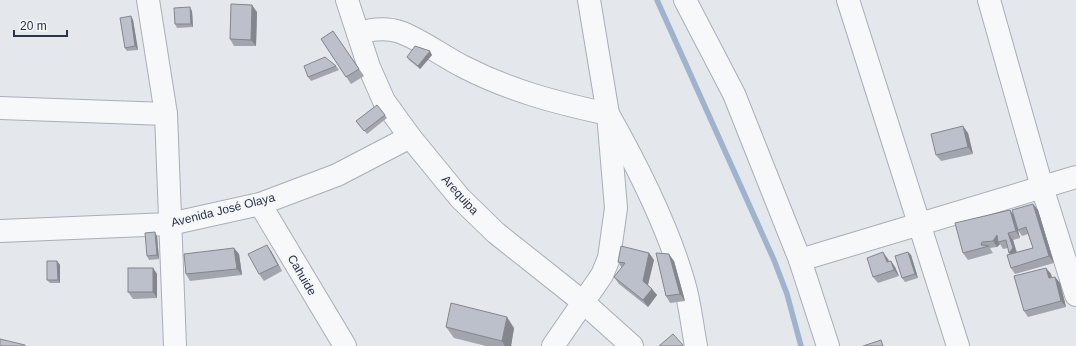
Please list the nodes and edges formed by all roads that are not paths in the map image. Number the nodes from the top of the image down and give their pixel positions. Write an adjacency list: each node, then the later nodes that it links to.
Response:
1 (148, 0): 9 (street)
2 (348, 0): 7 (street, Arequipa)
3 (589, 0): 10 (street)
4 (685, 0): 18 (street)
5 (848, 0): 16 (street)
6 (989, 0): 13 (street)
7 (358, 33): 10 (street); 11 (street, Arequipa)
8 (0, 108): 9 (street)
9 (166, 114): 15 (street)
10 (608, 114): 20 (street); 25 (street)
11 (410, 137): 14 (street, Avenida José Olaya); 20 (street, Arequipa)
12 (1076, 177): 13 (street)
13 (1042, 187): 16 (street); 19 (street)
14 (260, 204): 15 (street, Avenida José Olaya); 22 (street, Cahuide)
15 (170, 224): 17 (street, Avenida José Olaya); 21 (street)
16 (920, 225): 18 (street); 27 (street)
17 (0, 230)
18 (800, 260): 26 (street)
19 (1076, 294)
20 (583, 302): 23 (street); 24 (street, Arequipa)
21 (176, 346)
22 (345, 346)
23 (553, 346)
24 (632, 346)
25 (696, 346)
26 (828, 346)
27 (958, 346)

